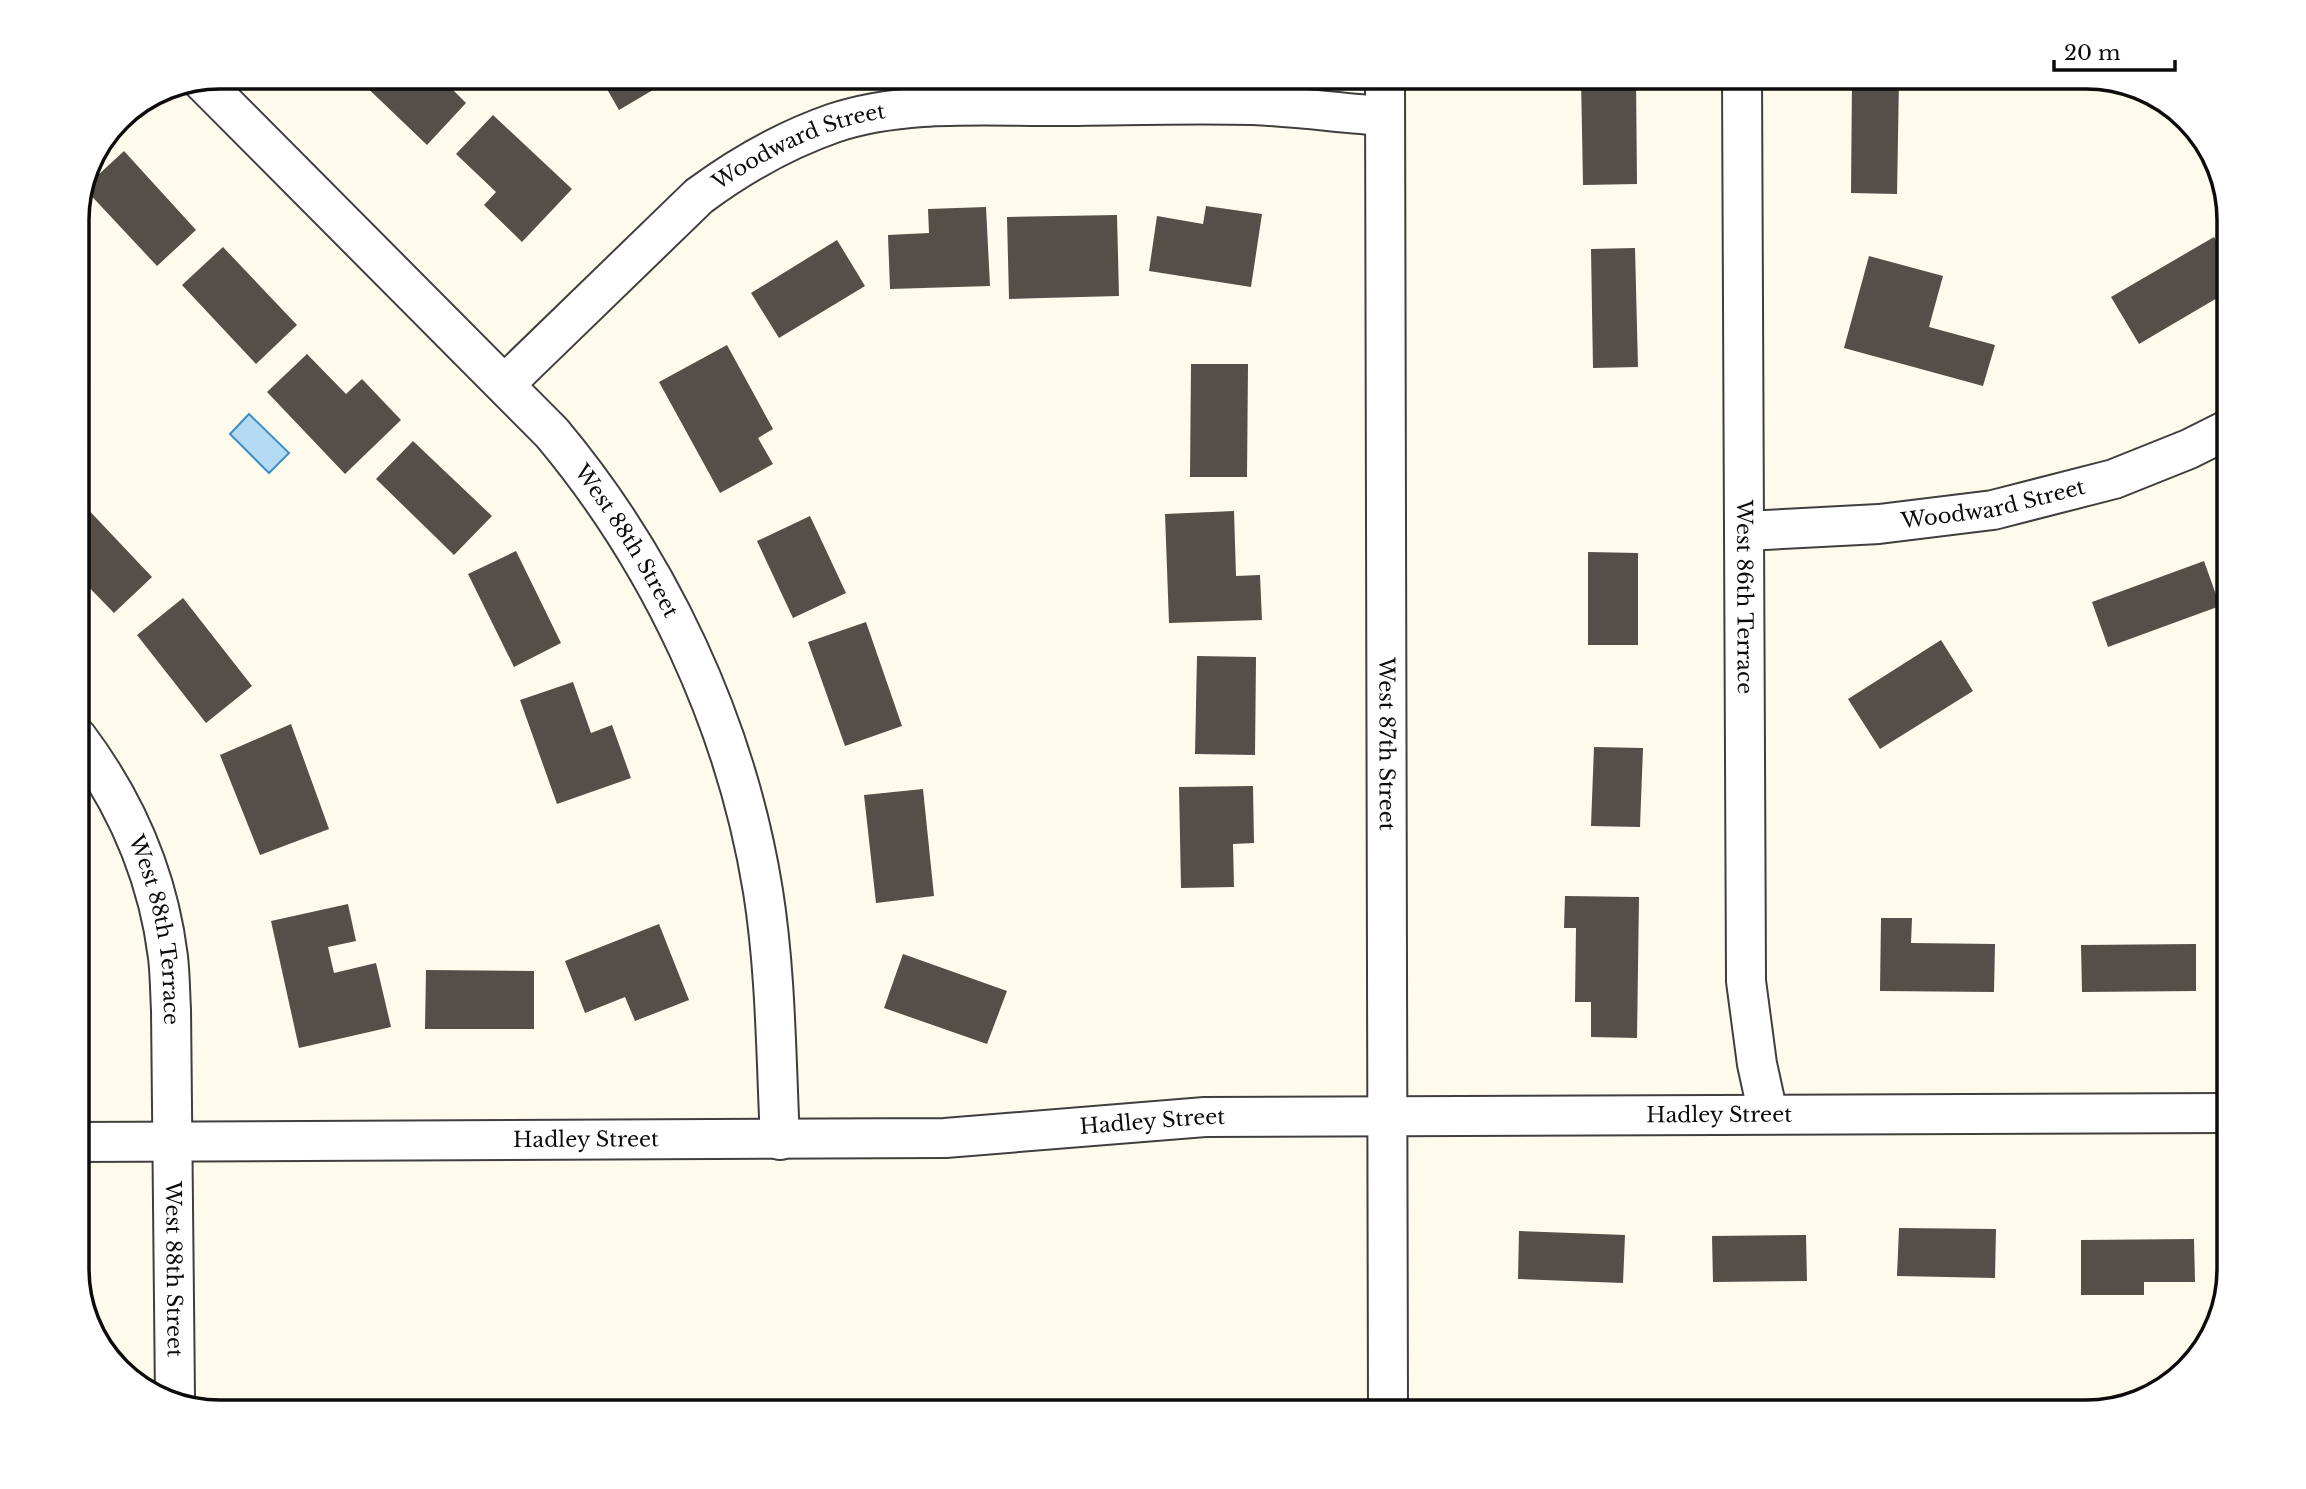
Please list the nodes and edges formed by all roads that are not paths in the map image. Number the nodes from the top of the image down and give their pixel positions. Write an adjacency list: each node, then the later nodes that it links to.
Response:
1 (1385, 89): 4 (street, West 87th Street)
2 (1742, 89): 7 (street, West 86th Terrace)
3 (212, 90): 5 (street, West 88th Street)
4 (1385, 116): 5 (street, Woodward Street); 11 (street, West 87th Street)
5 (505, 384): 12 (street, West 88th Street)
6 (2217, 435): 7 (street, Woodward Street)
7 (1745, 531): 10 (street, West 86th Terrace)
8 (90, 754): 13 (street, West 88th Terrace)
9 (2217, 1113): 10 (street, Hadley Street)
10 (1768, 1114): 11 (street, Hadley Street)
11 (1387, 1115): 12 (street, Hadley Street); 16 (street, West 87th Street)
12 (779, 1140): 13 (street, Hadley Street)
13 (172, 1141): 14 (street, Hadley Street); 15 (street, West 88th Street)
14 (90, 1142)
15 (175, 1392)
16 (1388, 1400)

